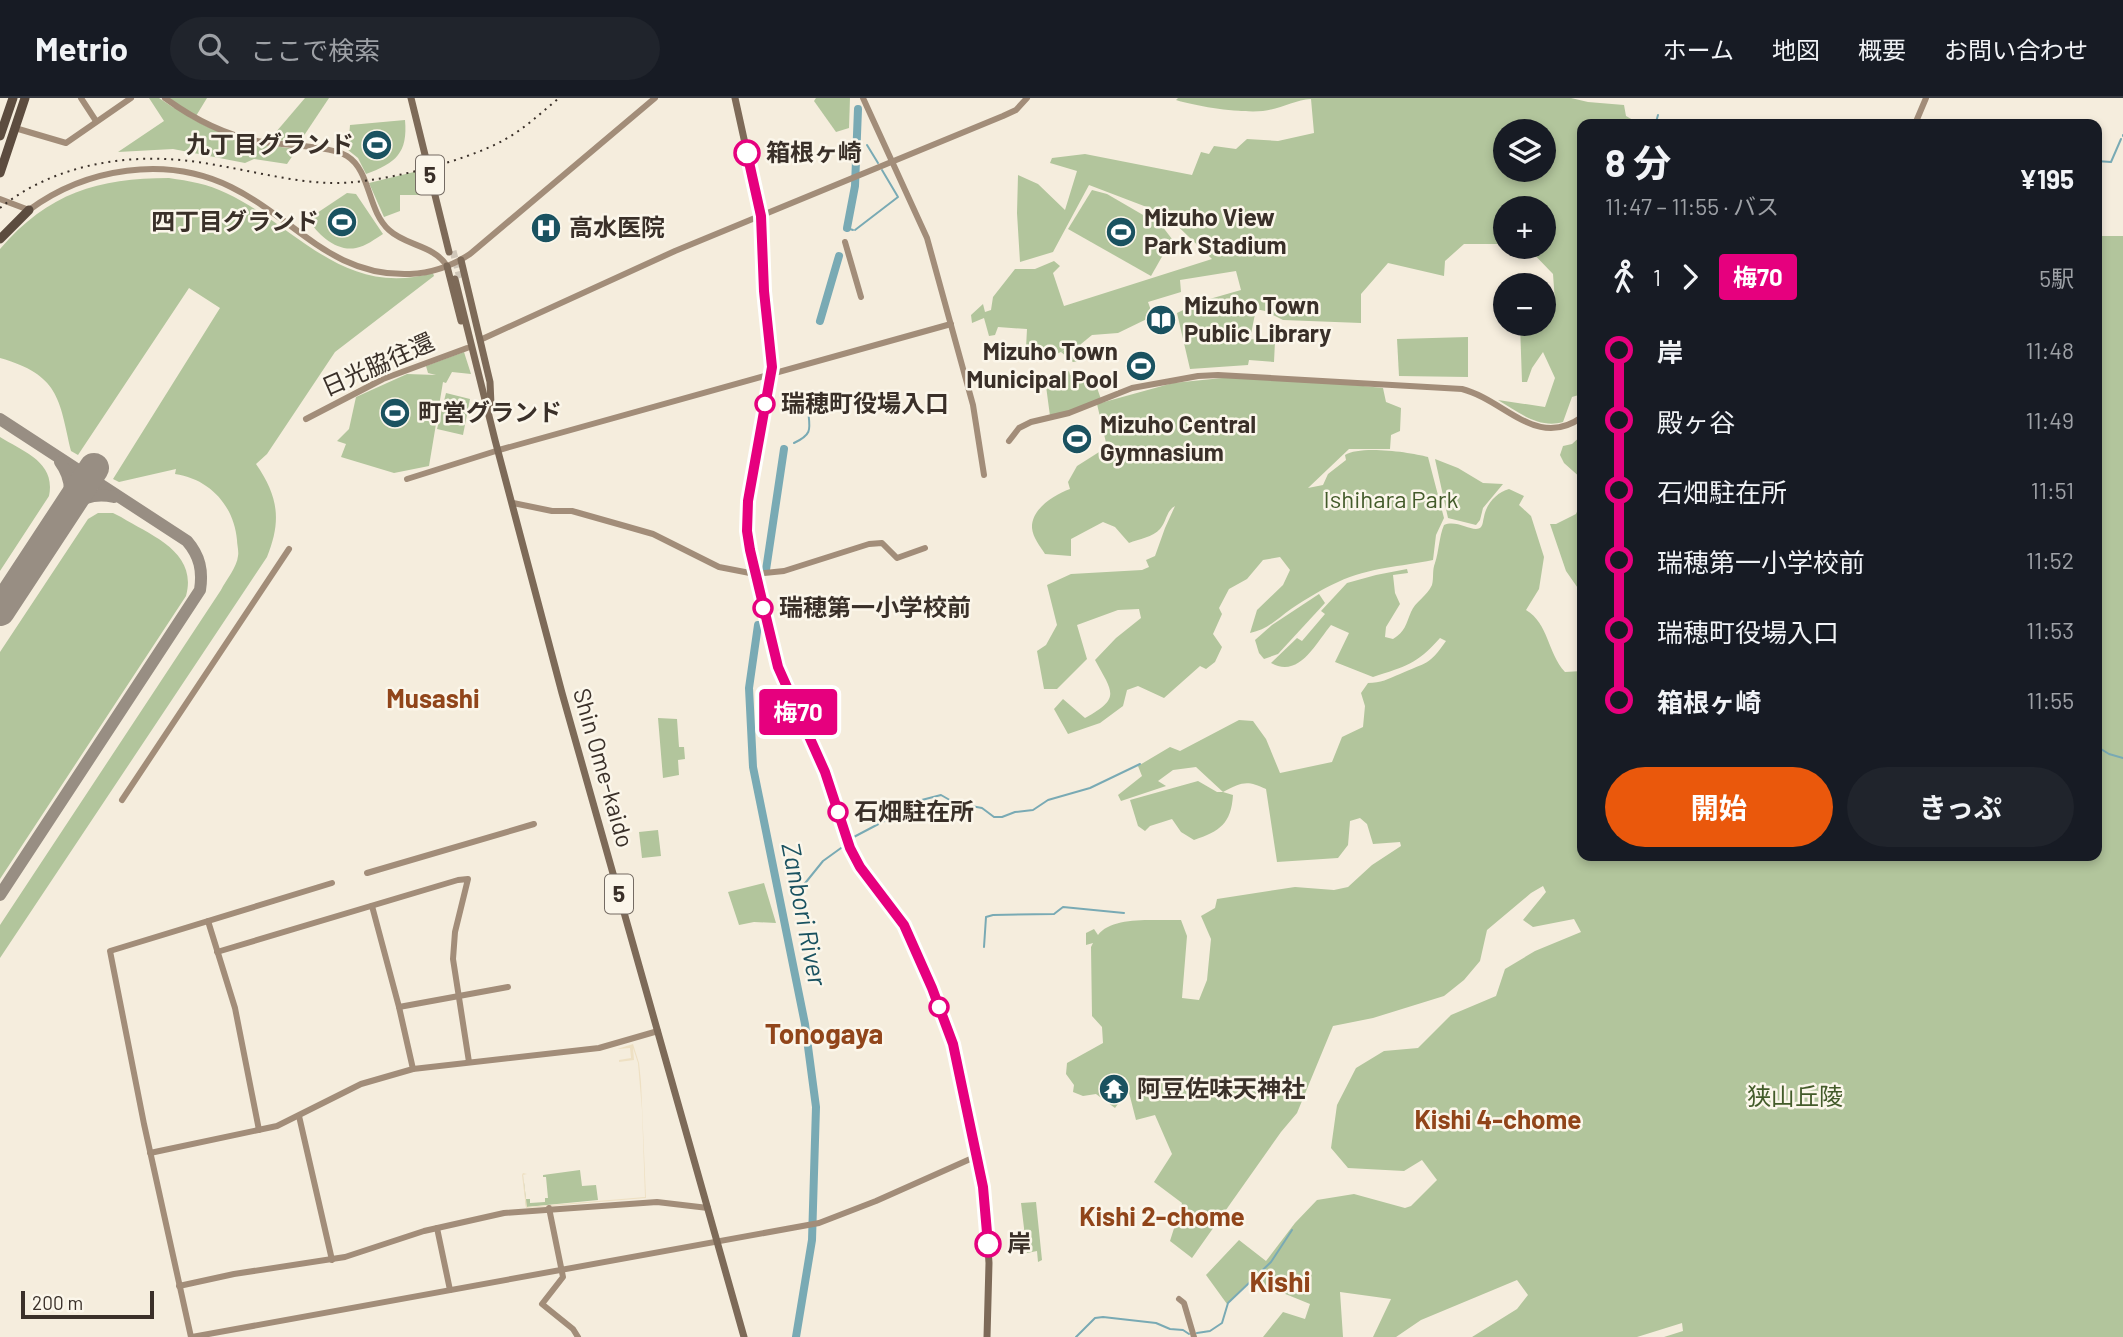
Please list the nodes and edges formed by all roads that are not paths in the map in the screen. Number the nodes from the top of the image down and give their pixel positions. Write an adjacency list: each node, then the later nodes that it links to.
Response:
1 (10, 98): 13 (highway); 16 (highway)
2 (23, 98): 15 (highway); 17 (highway)
3 (81, 98): 14 (street)
4 (131, 98): 14 (street)
5 (166, 98): 27 (street)
6 (413, 98): 25 (main road, 5)
7 (655, 98): 26 (street)
8 (735, 98): 22 (main road)
9 (863, 98): 18 (street)
10 (1027, 98): 18 (street)
11 (1926, 98): 12 (street)
12 (1917, 119)
13 (0, 121)
14 (96, 121): 15 (street)
15 (15, 128): 19 (highway)
16 (0, 136)
17 (0, 155)
18 (891, 161): 22 (street); 30 (street)
19 (0, 173)
20 (0, 199): 21 (street)
21 (29, 210): 23 (highway); 27 (street)
22 (761, 216): 31 (street); 33 (main road)
23 (0, 237)
24 (845, 242): 29 (street)
25 (451, 252)
26 (461, 260): 27 (street); 31 (main road)
27 (447, 266): 32 (main road)
28 (458, 278): 34 (main road, Shin Ome-kaido / 5)
29 (861, 297)
30 (951, 324): 33 (street); 39 (street)
31 (480, 340): 34 (main road)
32 (467, 348): 34 (main road); 35 (street, 日光脇往還)
33 (771, 374): 38 (street); 44 (main road)
34 (489, 407): 38 (main road, Shin Ome-kaido / 5)
35 (306, 419)
36 (1577, 420): 37 (street)
37 (1009, 441)
38 (499, 450): 40 (street); 41 (main road, Shin Ome-kaido / 5)
39 (984, 474)
40 (407, 479)
41 (513, 503): 44 (street); 55 (main road, Shin Ome-kaido / 5)
42 (925, 548): 44 (street)
43 (289, 549): 45 (street)
44 (755, 574): 61 (main road)
45 (122, 800)
46 (534, 824): 47 (street)
47 (368, 873)
48 (332, 883): 50 (street)
49 (372, 906): 51 (street); 53 (street); 54 (street)
50 (208, 921): 51 (street); 60 (street)
51 (217, 952): 59 (street)
52 (508, 988): 53 (street)
53 (458, 995): 54 (street); 56 (street)
54 (399, 1007): 57 (street)
55 (658, 1031): 56 (street); 63 (main road, Shin Ome-kaido / 5)
56 (469, 1062): 57 (street)
57 (413, 1069): 58 (street)
58 (299, 1116): 59 (street); 66 (street)
59 (258, 1130): 60 (street)
60 (150, 1153): 68 (street)
61 (976, 1156): 65 (street); 74 (main road)
62 (549, 1208): 63 (street); 64 (street); 67 (street)
63 (708, 1208): 65 (main road, Shin Ome-kaido / 5)
64 (437, 1228): 66 (street); 69 (street)
65 (718, 1242): 67 (street); 73 (main road, Shin Ome-kaido / 5)
66 (332, 1260): 68 (street)
67 (562, 1270): 69 (street); 72 (street)
68 (179, 1286): 71 (street)
69 (450, 1290): 71 (street)
70 (1179, 1299): 75 (street)
71 (191, 1337)
72 (578, 1337)
73 (744, 1337)
74 (987, 1337)
75 (1194, 1337)

